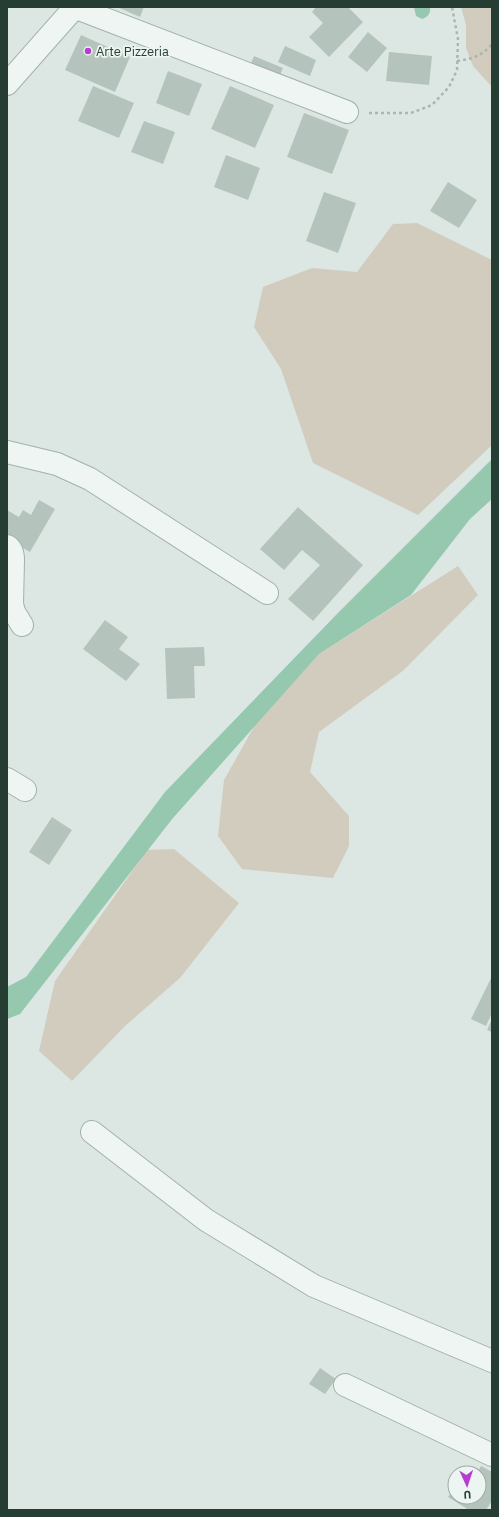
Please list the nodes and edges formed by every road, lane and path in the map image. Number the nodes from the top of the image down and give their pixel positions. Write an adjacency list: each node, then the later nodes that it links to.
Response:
1 (74, 7): 5 (street); 6 (street)
2 (452, 7): 4 (path)
3 (492, 44): 4 (path)
4 (457, 61): 6 (path)
5 (7, 84)
6 (347, 112)
7 (7, 452): 9 (street)
8 (7, 546): 10 (street)
9 (267, 593)
10 (22, 625)
11 (7, 779): 12 (street)
12 (25, 790)
13 (92, 1132): 14 (street)
14 (492, 1361)
15 (345, 1385): 16 (street)
16 (492, 1455)

